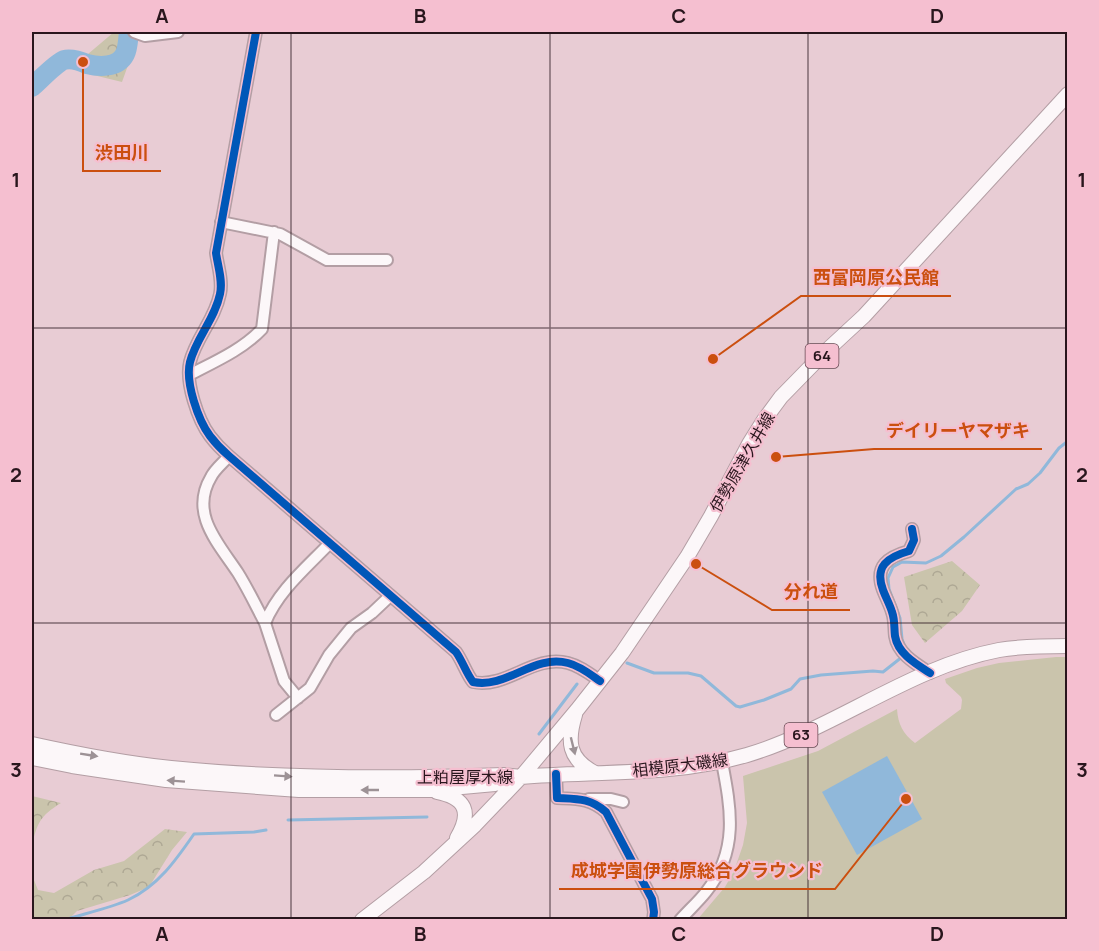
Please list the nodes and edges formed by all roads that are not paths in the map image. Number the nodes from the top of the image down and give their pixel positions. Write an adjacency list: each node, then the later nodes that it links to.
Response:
1 (135, 32): 2 (street)
2 (178, 32)
3 (256, 32): 5 (street)
4 (1068, 94): 16 (main road, 伊勢原津久井線 / 64)
5 (221, 222): 6 (street); 8 (street)
6 (274, 232): 7 (street); 8 (street)
7 (387, 260)
8 (189, 375): 9 (street)
9 (229, 456): 11 (street); 13 (street)
10 (912, 529): 15 (street)
11 (330, 544): 12 (street); 13 (street)
12 (390, 596): 16 (street); 17 (street)
13 (265, 623): 17 (street)
14 (1068, 646): 15 (main road, 相模原大磯線 / 63)
15 (930, 673): 22 (main road, 相模原大磯線 / 63)
16 (600, 681): 18 (main road, 伊勢原津久井線 / 64)
17 (298, 698): 19 (street)
18 (577, 710): 23 (main road, one-way to 23); 25 (main road, 伊勢原津久井線 / 64)
19 (276, 715)
20 (32, 744): 25 (main road, 上粕屋厚木線, one-way to 25)
21 (32, 758): 26 (main road, 上粕屋厚木線, one-way to 21)
22 (722, 762): 23 (main road, 相模原大磯線 / 63); 32 (street)
23 (595, 773): 24 (main road, 相模原大磯線 / 63)
24 (556, 774): 25 (main road, 相模原大磯線 / 63); 27 (street)
25 (521, 777): 26 (main road, 上粕屋厚木線); 29 (main road)
26 (429, 790): 29 (main road)
27 (586, 800): 28 (street); 31 (street)
28 (623, 802)
29 (452, 846): 30 (main road)
30 (362, 920)
31 (653, 920)
32 (680, 920)

